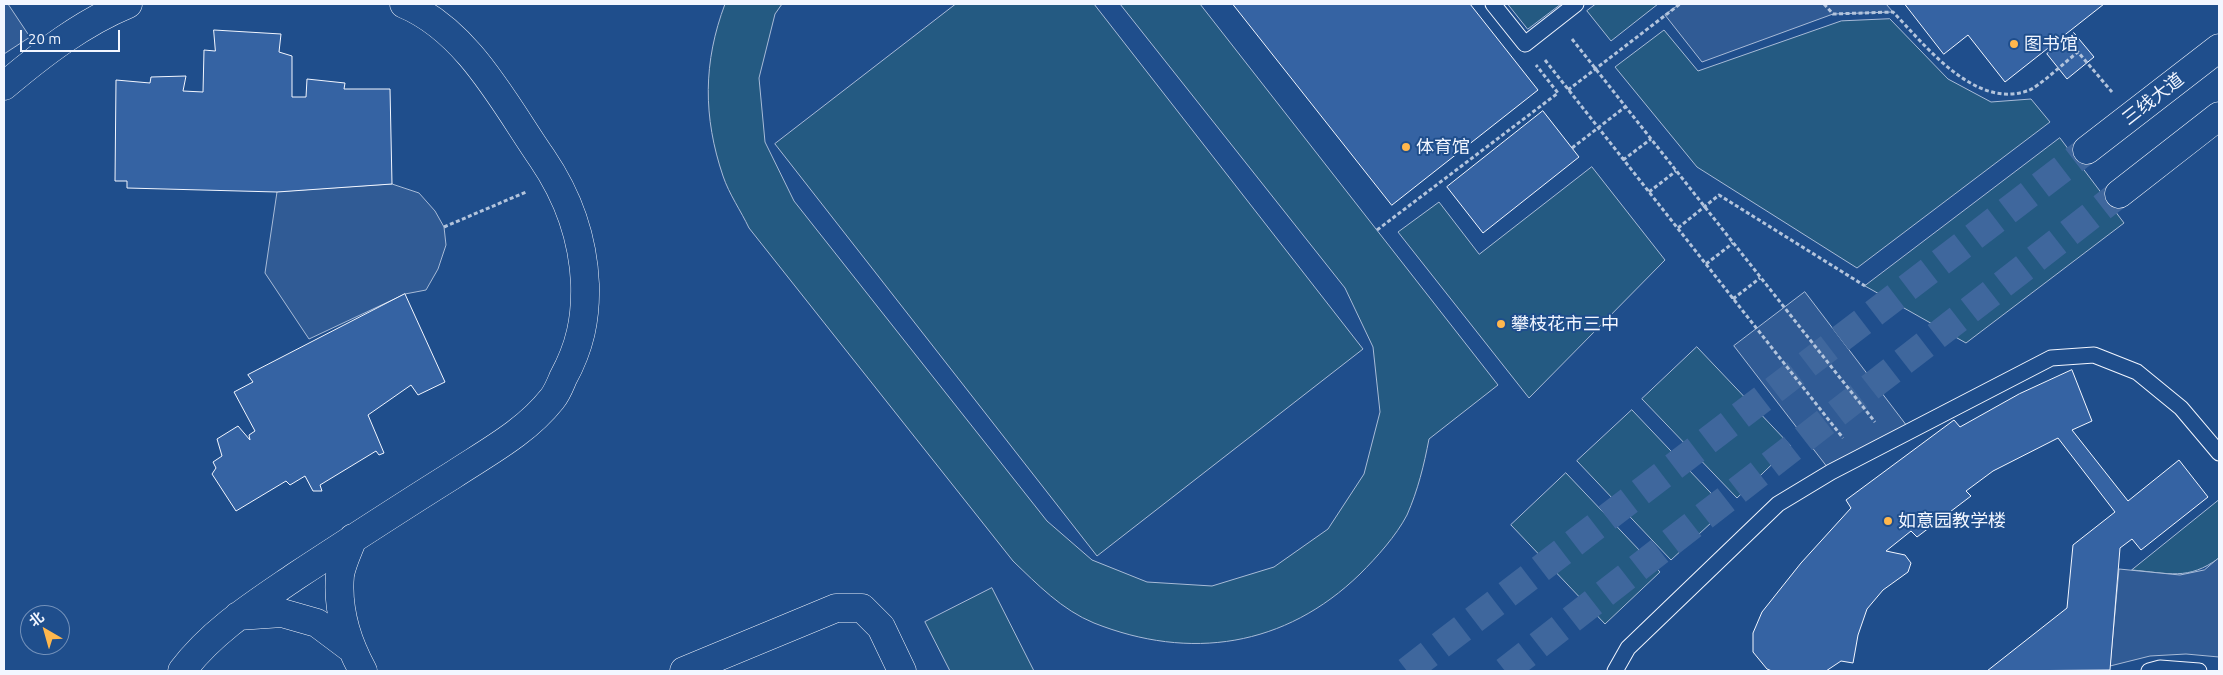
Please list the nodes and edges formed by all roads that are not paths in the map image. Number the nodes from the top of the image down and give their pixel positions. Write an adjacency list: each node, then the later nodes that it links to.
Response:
1 (128, 4): 6 (street)
2 (404, 4): 11 (street)
3 (1493, 4): 4 (lane)
4 (1576, 4)
5 (2219, 48): 8 (street, 三线大道)
6 (4, 86)
7 (2219, 116): 9 (street)
8 (2088, 150)
9 (2119, 194)
10 (2219, 453): 18 (lane)
11 (353, 538): 12 (street); 13 (street)
12 (238, 616): 13 (street); 14 (street)
13 (350, 647): 15 (street)
14 (182, 671)
15 (363, 671)
16 (684, 671): 17 (street)
17 (902, 671)
18 (1615, 671)
19 (2149, 671): 20 (lane)
20 (2199, 671)

